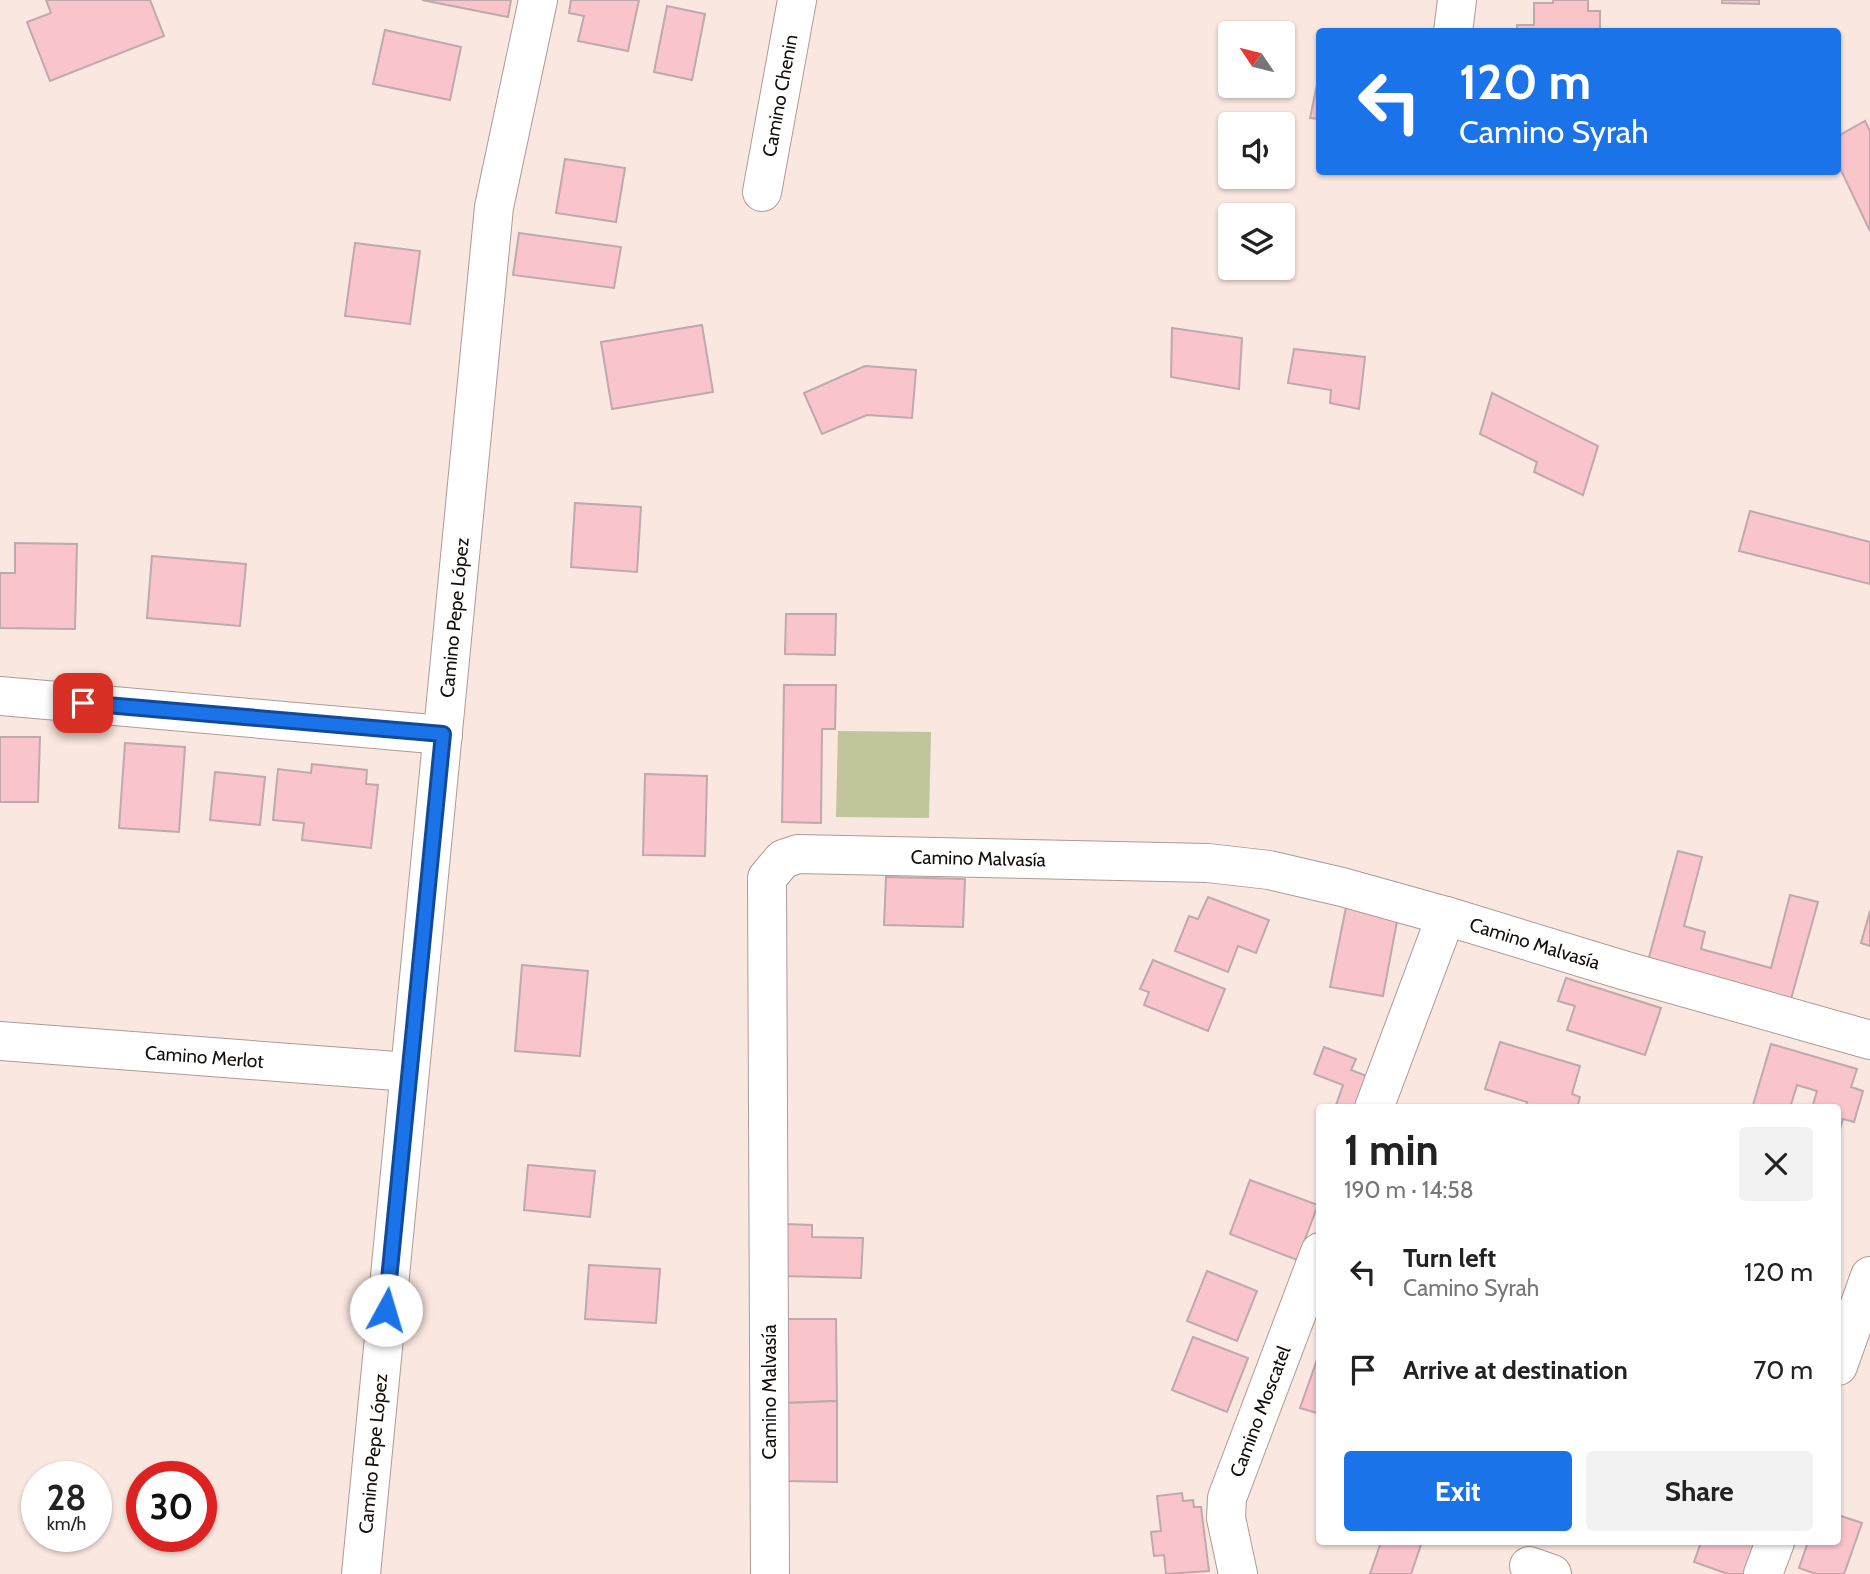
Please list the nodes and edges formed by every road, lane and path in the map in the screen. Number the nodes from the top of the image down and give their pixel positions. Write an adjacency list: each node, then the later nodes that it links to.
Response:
1 (538, 0): 7 (street, Camino Pepe López)
2 (797, 0): 5 (street, Camino Chenin)
3 (1457, 0): 4 (street)
4 (1454, 28)
5 (762, 192)
6 (0, 696): 7 (street)
7 (443, 734): 11 (street, Camino Pepe López)
8 (1446, 916): 9 (street, Camino Malvasía); 12 (street); 18 (street, Camino Malvasía)
9 (1870, 1040)
10 (0, 1041): 11 (street, Camino Merlot)
11 (410, 1072): 17 (street, Camino Pepe López)
12 (1376, 1104)
13 (1316, 1263): 19 (street, Camino Moscatel)
14 (1870, 1276): 15 (street)
15 (1841, 1358)
16 (1773, 1545): 20 (street)
17 (361, 1574)
18 (770, 1574)
19 (1238, 1574)
20 (1763, 1574)

